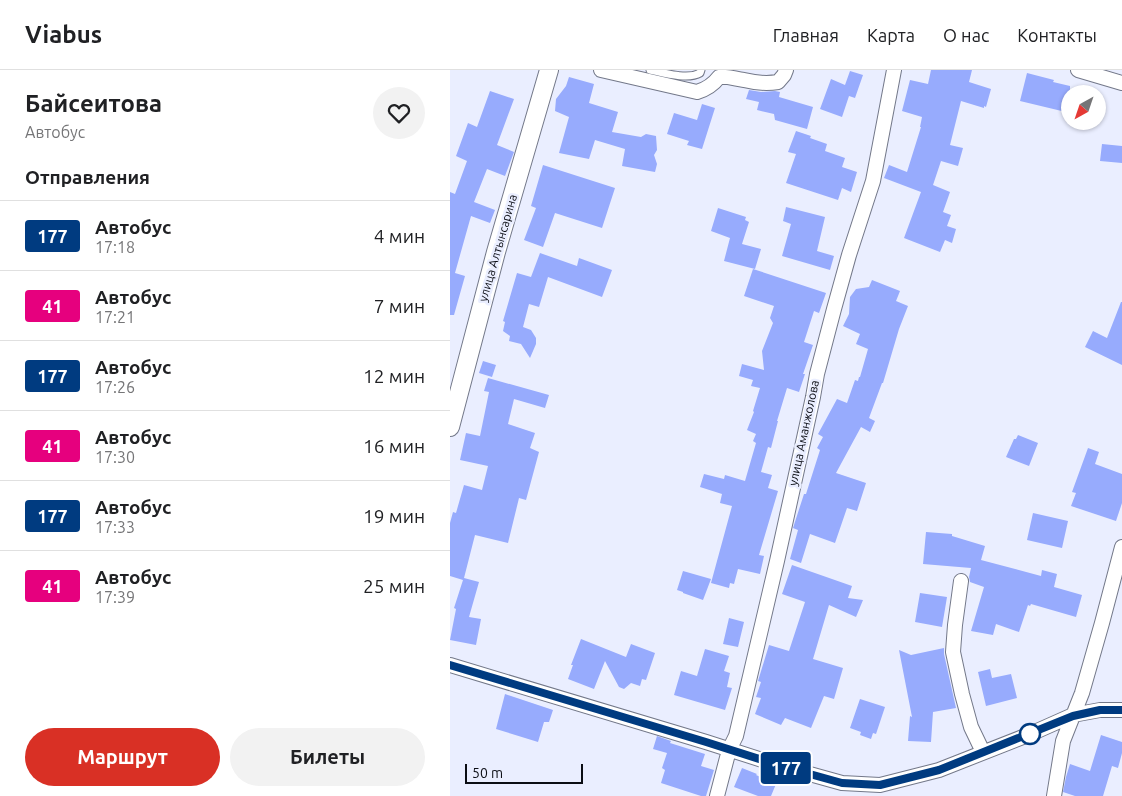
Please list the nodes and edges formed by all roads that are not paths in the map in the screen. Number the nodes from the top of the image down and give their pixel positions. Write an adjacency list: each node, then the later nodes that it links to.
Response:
1 (549, 70): 9 (street, улица Алтынсарина)
2 (601, 70): 5 (street)
3 (650, 70): 4 (lane)
4 (701, 70)
5 (786, 70)
6 (894, 70): 15 (street, улица Аманжолова)
7 (1078, 70): 8 (street)
8 (1122, 84)
9 (450, 427)
10 (1122, 547): 14 (street)
11 (960, 581): 16 (street)
12 (450, 665): 15 (street)
13 (1122, 710): 14 (street)
14 (1073, 716): 16 (street); 18 (street)
15 (729, 750): 16 (street); 17 (street, улица Аманжолова)
16 (983, 752)
17 (716, 796)
18 (1054, 796)

